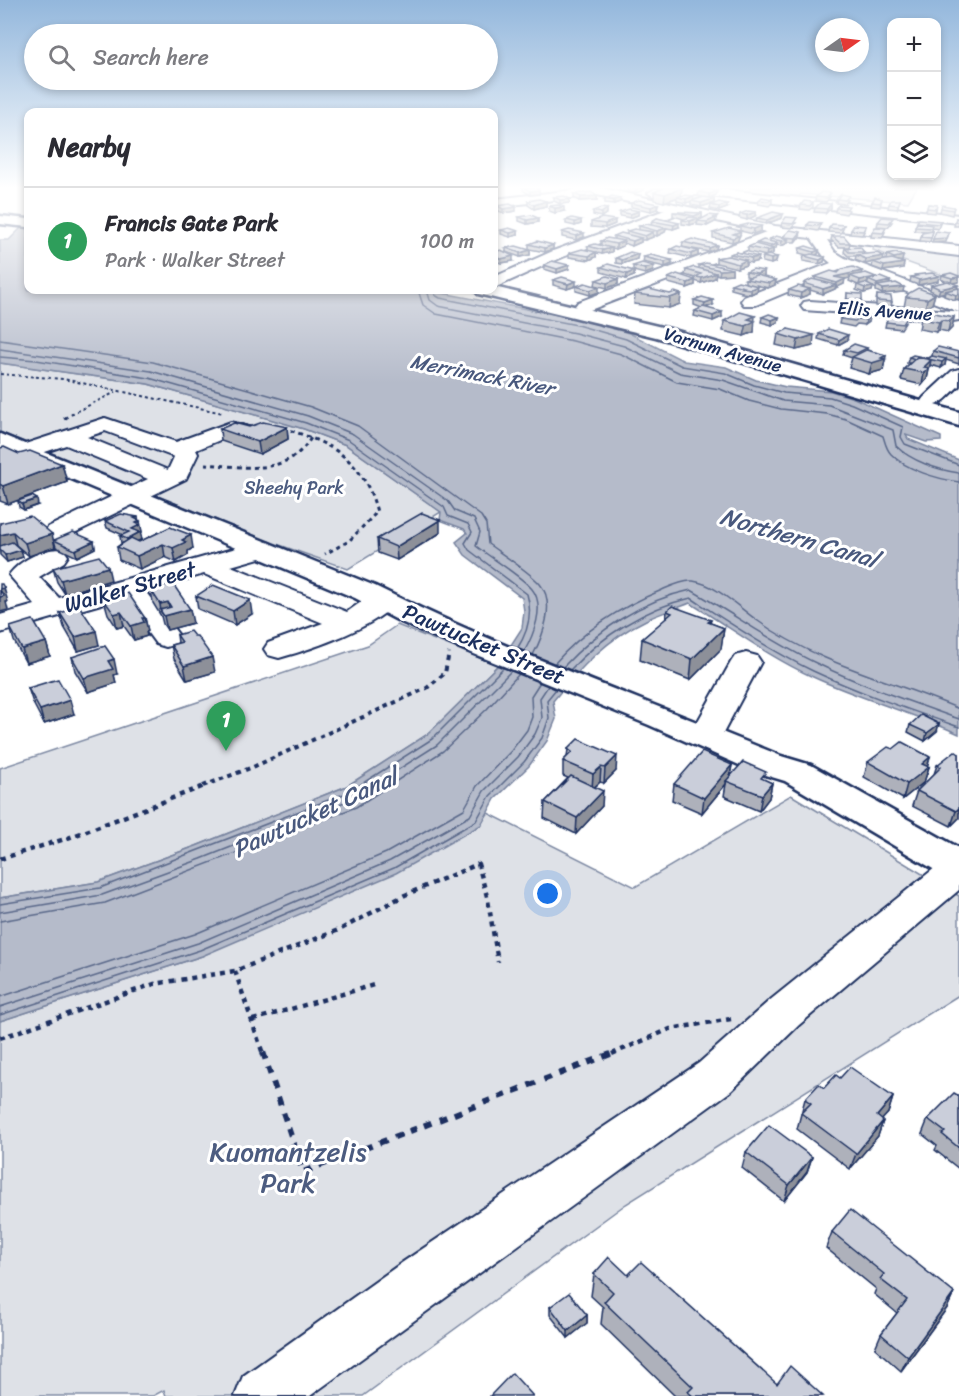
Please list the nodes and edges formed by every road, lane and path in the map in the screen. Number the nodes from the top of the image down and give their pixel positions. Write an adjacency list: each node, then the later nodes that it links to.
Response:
1 (563, 252): 5 (street)
2 (727, 252): 9 (street)
3 (828, 252): 4 (street)
4 (844, 263): 8 (street); 11 (street)
5 (498, 282)
6 (498, 287): 9 (main road, Varnum Avenue)
7 (498, 287): 16 (main road, Varnum Avenue)
8 (750, 301)
9 (584, 306): 14 (main road, Varnum Avenue)
10 (810, 306): 12 (street, Ellis Avenue)
11 (959, 307)
12 (959, 316)
13 (959, 375): 14 (street)
14 (931, 401): 15 (main road, Varnum Avenue)
15 (959, 409)
16 (959, 419)
17 (256, 436): 21 (street)
18 (68, 437): 20 (street); 21 (street); 22 (street)
19 (311, 438): 21 (path)
20 (8, 444): 23 (main road, Pawtucket Street)
21 (180, 456): 22 (street)
22 (167, 479): 23 (street)
23 (134, 495): 24 (main road, Pawtucket Street); 30 (street)
24 (261, 549): 25 (street, Walker Street); 26 (main road, Pawtucket Street)
25 (205, 565): 27 (street, Walker Street); 28 (street)
26 (306, 568): 28 (street); 29 (main road, Pawtucket Street)
27 (128, 587): 30 (street, Walker Street); 33 (street)
28 (268, 590): 31 (street)
29 (382, 601): 31 (street); 37 (main road, Pawtucket Street)
30 (54, 609): 32 (street, Walker Street)
31 (349, 623): 35 (street)
32 (0, 624)
33 (166, 638)
34 (451, 643): 38 (path)
35 (279, 649)
36 (746, 662): 37 (street)
37 (705, 736): 39 (main road, Pawtucket Street)
38 (0, 860)
39 (959, 868): 43 (street)
40 (498, 962): 41 (path)
41 (235, 971): 44 (path); 45 (path)
42 (377, 984): 44 (path)
43 (784, 1013): 44 (path); 46 (street)
44 (253, 1020)
45 (0, 1038)
46 (263, 1396)

